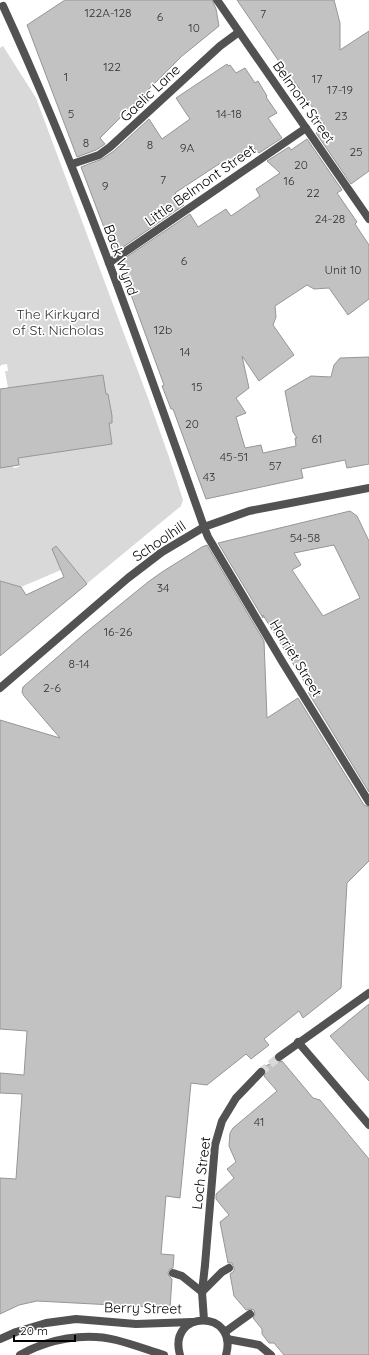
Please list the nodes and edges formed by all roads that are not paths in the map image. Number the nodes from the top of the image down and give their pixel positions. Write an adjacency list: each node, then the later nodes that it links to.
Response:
1 (217, 0): 3 (street, Belmont Street)
2 (3, 6): 5 (street, Back Wynd)
3 (239, 32): 4 (street, Belmont Street); 5 (street, Gaelic Lane)
4 (306, 128): 6 (street, Belmont Street); 7 (street, Little Belmont Street)
5 (72, 164): 7 (street, Back Wynd)
6 (369, 219)
7 (109, 263): 9 (street, Back Wynd)
8 (369, 488): 9 (street, Schoolhill)
9 (204, 527): 10 (street, Schoolhill); 11 (street, Harriet Street)
10 (0, 688)
11 (369, 802)
12 (369, 993): 13 (street)
13 (298, 1042): 14 (street); 16 (street)
14 (279, 1057)
15 (261, 1072): 19 (street, Loch Street)
16 (369, 1125)
17 (229, 1268): 19 (street)
18 (173, 1273): 19 (street)
19 (202, 1292): 21 (street, Loch Street)
20 (250, 1314): 23 (street)
21 (204, 1320): 22 (street, Berry Street); 23 (street)
22 (192, 1322): 24 (street, Berry Street); 28 (street)
23 (226, 1335): 25 (street); 30 (street)
24 (0, 1339)
25 (227, 1351): 29 (street)
26 (20, 1355): 27 (street)
27 (164, 1355)
28 (180, 1355)
29 (233, 1355)
30 (271, 1355)

